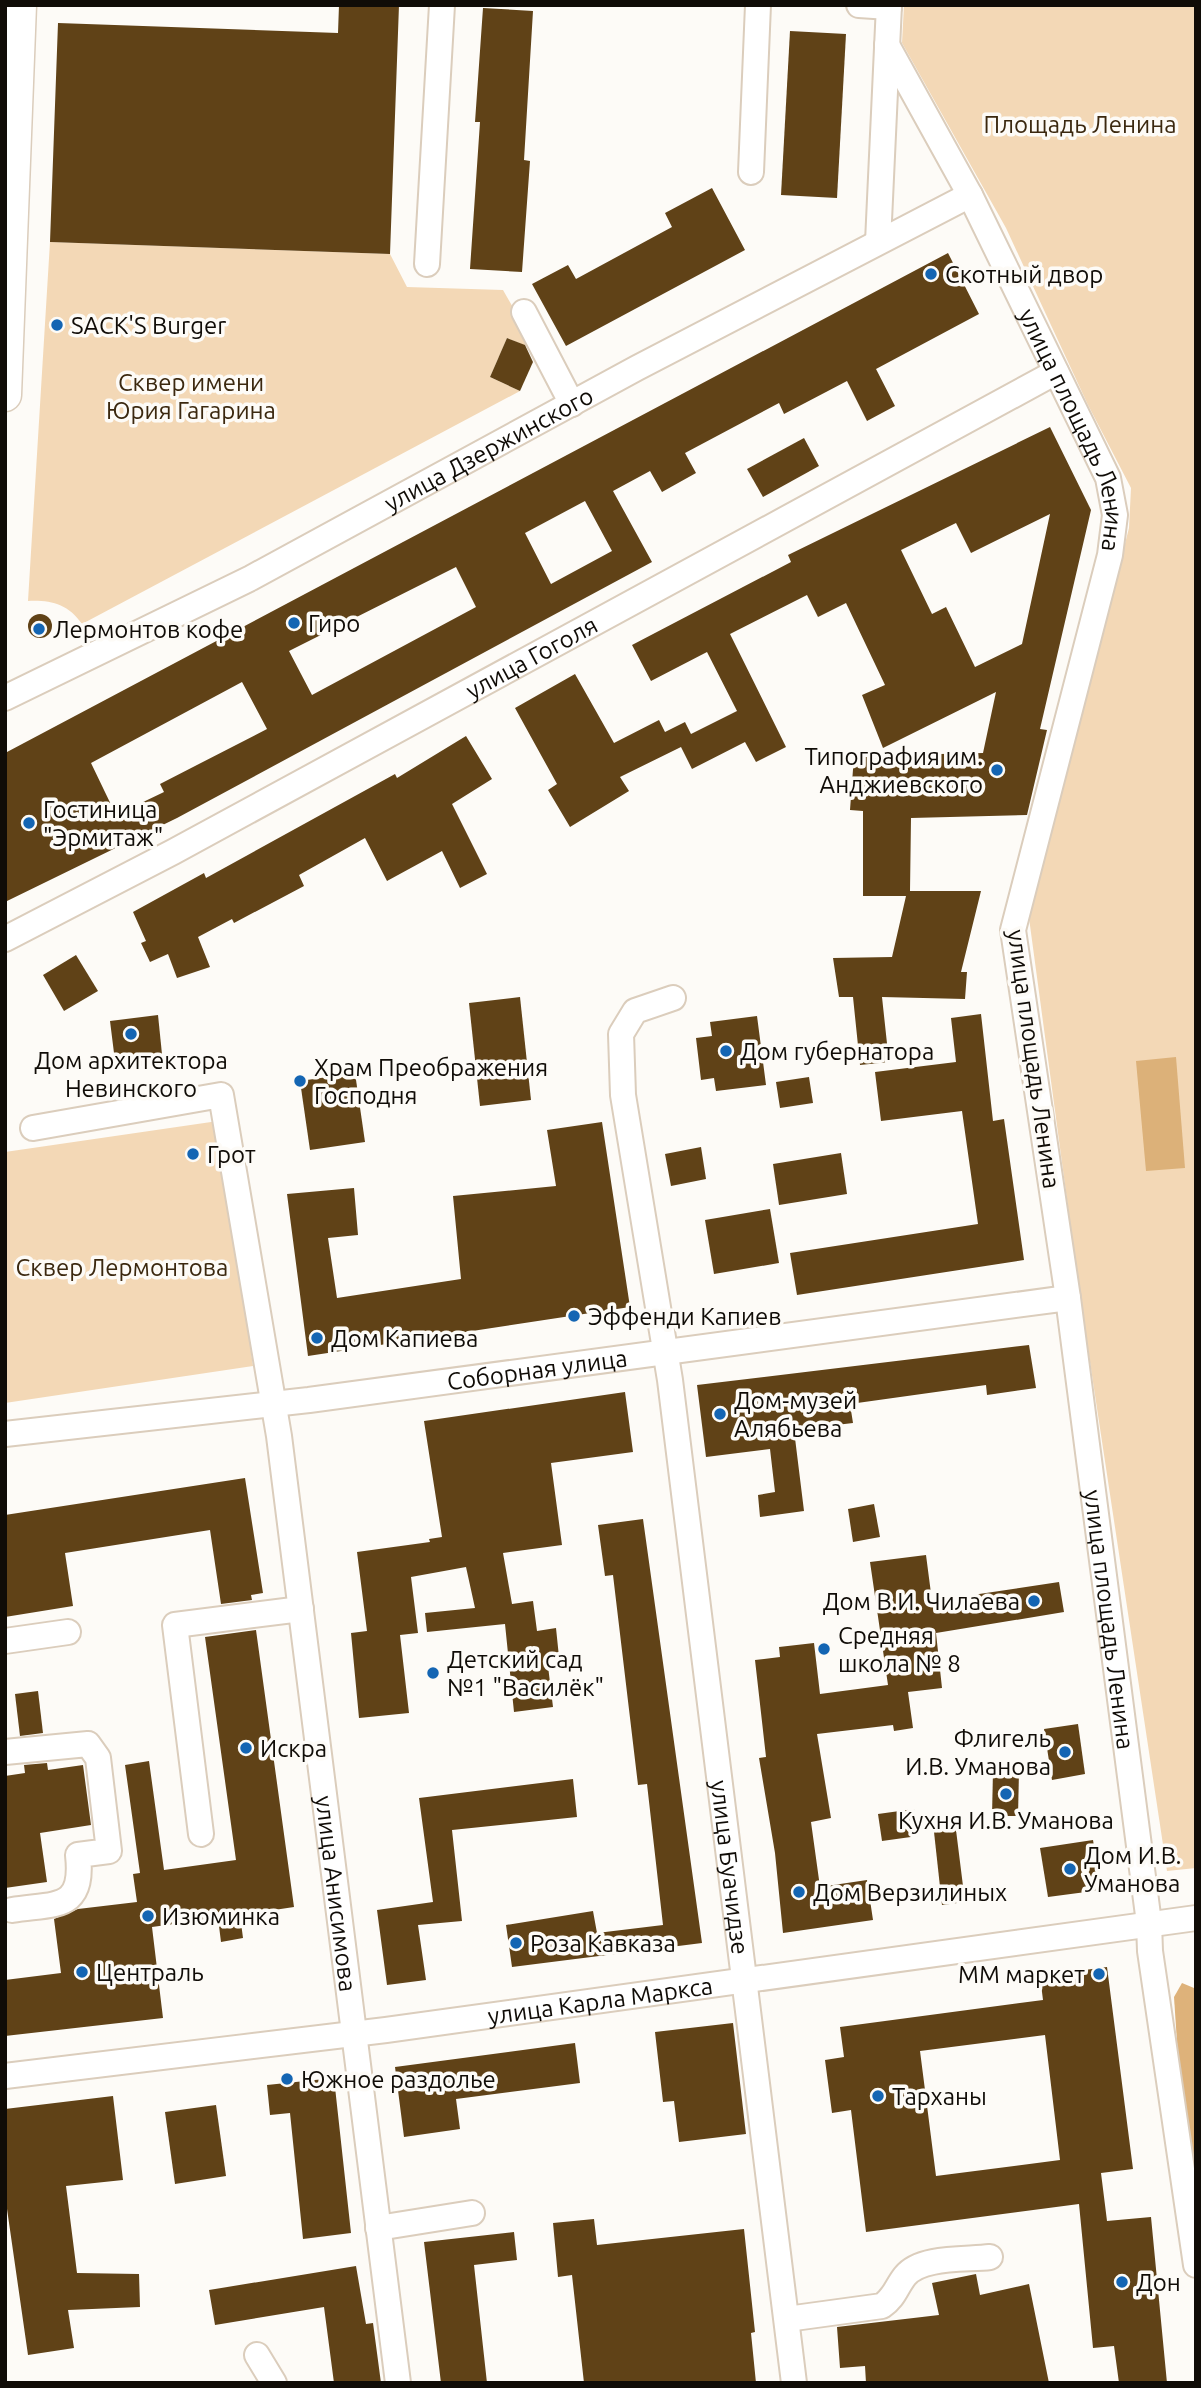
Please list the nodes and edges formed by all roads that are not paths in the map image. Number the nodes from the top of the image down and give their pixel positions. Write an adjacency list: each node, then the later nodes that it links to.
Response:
1 (20, 5): 13 (main road)
2 (442, 5): 10 (street)
3 (758, 5): 7 (street)
4 (859, 5): 5 (street)
5 (889, 6): 6 (street)
6 (887, 45): 8 (street, улица площадь Ленина); 9 (street)
7 (751, 172)
8 (970, 195): 9 (street, улица Дзержинского); 12 (street, улица площадь Ленина)
9 (878, 242): 14 (street, улица Дзержинского)
10 (427, 264)
11 (524, 312): 14 (street)
12 (1056, 372): 16 (street, улица Гоголя); 19 (street, улица площадь Ленина)
13 (5, 395)
14 (572, 404): 15 (street, улица Дзержинского)
15 (5, 698)
16 (5, 939)
17 (673, 998): 20 (street, улица Буачидзе)
18 (33, 1128): 21 (street, улица Анисимова)
19 (1068, 1298): 20 (street, Соборная улица); 30 (street, улица площадь Ленина)
20 (665, 1354): 21 (street, Соборная улица); 31 (street, улица Буачидзе)
21 (273, 1404): 22 (street, Соборная улица); 23 (street, улица Анисимова)
22 (5, 1434)
23 (301, 1609): 27 (street); 32 (street, улица Анисимова)
24 (68, 1632): 25 (street)
25 (5, 1641)
26 (5, 1752): 28 (street)
27 (201, 1834)
28 (12, 1910)
29 (1196, 1918): 30 (street, улица Карла Маркса)
30 (1149, 1923): 31 (street, улица Карла Маркса); 37 (street, улица площадь Ленина)
31 (746, 1981): 32 (street, улица Карла Маркса); 38 (street, улица Буачидзе)
32 (354, 2034): 33 (street, улица Карла Маркса); 35 (street, улица Анисимова)
33 (5, 2076)
34 (472, 2213): 35 (street)
35 (378, 2228): 41 (street, улица Анисимова)
36 (990, 2257): 38 (street)
37 (1196, 2265)
38 (787, 2319): 42 (street, улица Буачидзе)
39 (257, 2354): 40 (street)
40 (274, 2383)
41 (398, 2383)
42 (794, 2383)

